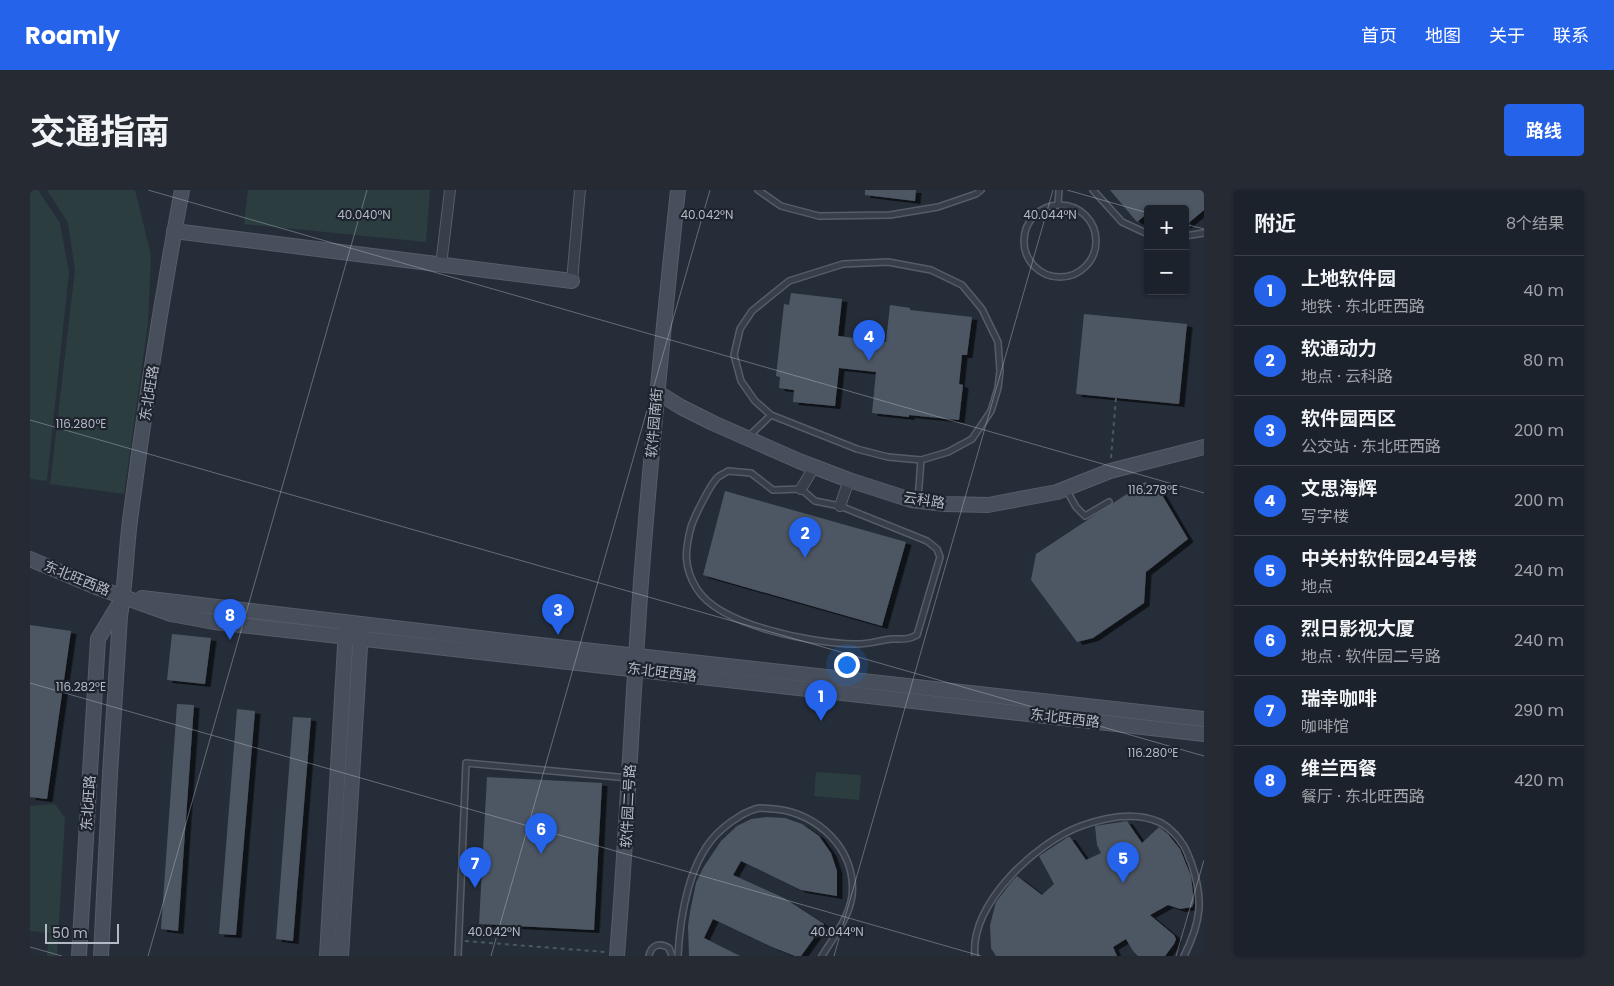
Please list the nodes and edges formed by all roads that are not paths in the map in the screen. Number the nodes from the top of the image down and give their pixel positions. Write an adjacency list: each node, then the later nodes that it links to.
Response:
1 (182, 190): 10 (street, 东北旺路)
2 (450, 190): 14 (street)
3 (580, 190): 15 (street)
4 (678, 190): 16 (street, 软件园南街)
5 (758, 190): 6 (lane)
6 (981, 190)
7 (1059, 190): 9 (lane)
8 (1094, 190): 11 (lane)
9 (1058, 204): 9 (lane)
10 (174, 231): 14 (street); 29 (street, 东北旺路)
11 (1144, 232)
12 (1204, 233): 13 (lane)
13 (1189, 235)
14 (441, 265): 15 (street)
15 (572, 281)
16 (657, 392): 18 (street, 云科路); 32 (street, 软件园南街)
17 (771, 415): 18 (lane); 20 (lane); 20 (lane)
18 (746, 438): 21 (street, 云科路)
19 (1204, 447): 23 (street, 云科路)
20 (921, 460): 25 (lane)
21 (814, 467): 22 (street, 云科路); 24 (street)
22 (849, 480): 25 (street, 云科路); 27 (street)
23 (1066, 488): 25 (street, 云科路); 26 (lane)
24 (802, 489): 27 (lane); 27 (lane)
25 (918, 501)
26 (1110, 502)
27 (840, 506)
28 (30, 559): 29 (street, 东北旺西路)
29 (123, 596): 30 (street, 东北旺西路); 38 (street, 东北旺路); 39 (street, 东北旺路)
30 (346, 629): 31 (street, 东北旺西路); 40 (street)
31 (361, 631): 32 (street, 东北旺西路); 41 (street)
32 (636, 662): 33 (street, 东北旺西路); 34 (street, 东北旺西路); 35 (street, 软件园二号路)
33 (1204, 719)
34 (1204, 734)
35 (629, 778): 36 (street, 软件园二号路); 42 (lane)
36 (613, 955)
37 (678, 955): 45 (lane); 46 (lane)
38 (78, 956)
39 (101, 956)
40 (327, 956)
41 (341, 956)
42 (458, 956)
43 (643, 956): 44 (lane)
44 (649, 956): 45 (lane)
45 (672, 956)
46 (822, 956)
47 (975, 956): 48 (lane)
48 (1184, 956)

